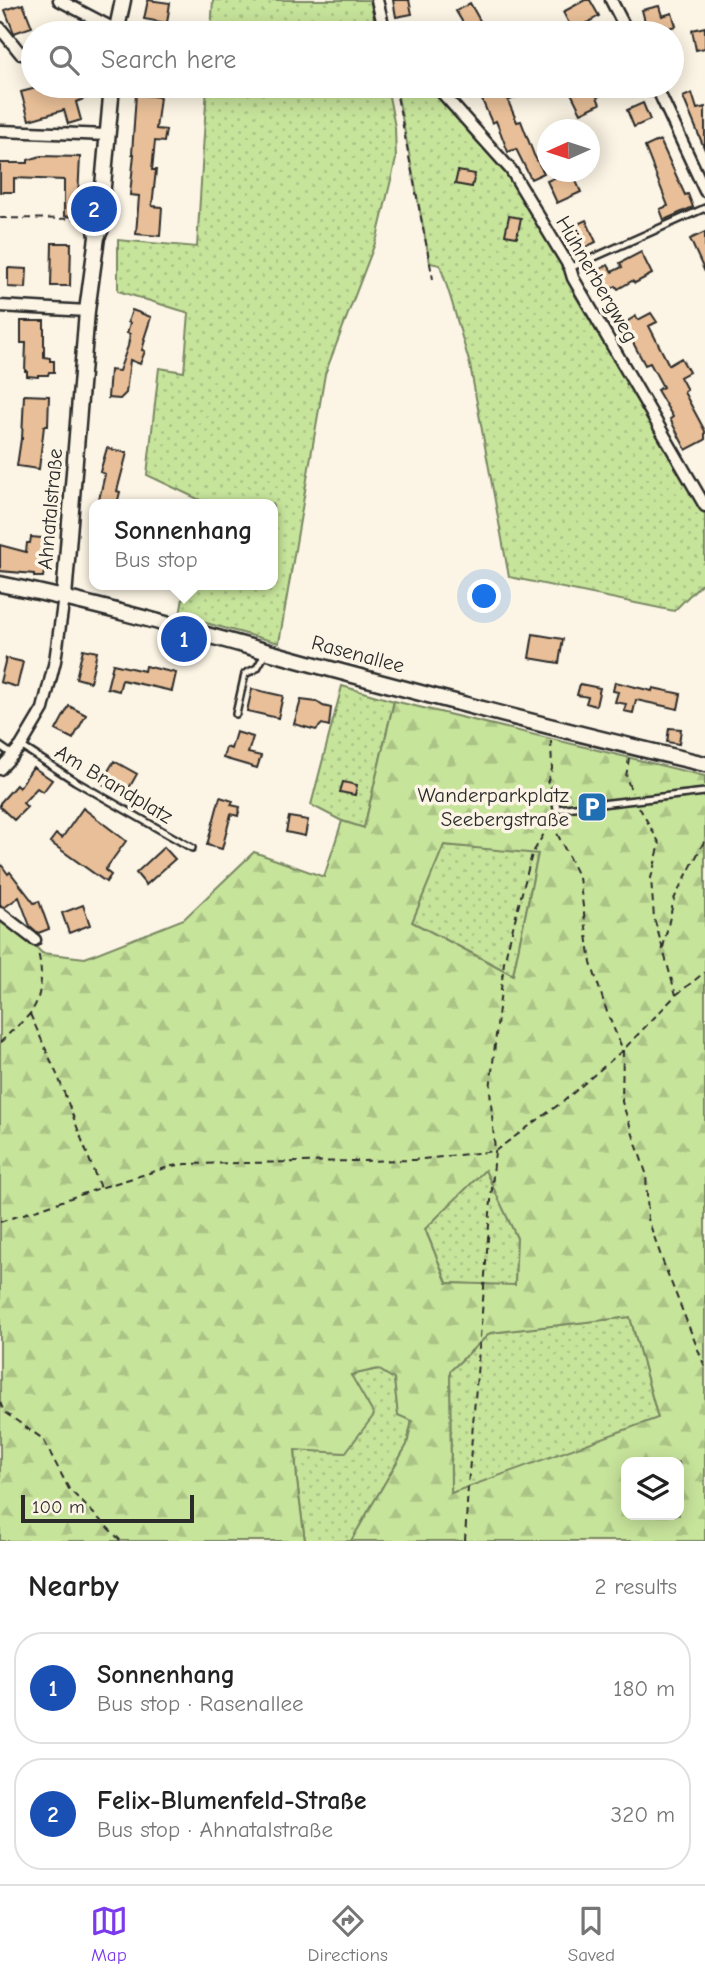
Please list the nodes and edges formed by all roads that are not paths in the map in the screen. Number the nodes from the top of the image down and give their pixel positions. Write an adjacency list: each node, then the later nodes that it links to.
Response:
1 (59, 0): 5 (street)
2 (123, 0): 6 (main road)
3 (377, 0): 7 (street)
4 (611, 0): 8 (street)
5 (96, 21)
6 (118, 21)
7 (382, 21)
8 (622, 21)
9 (0, 28): 10 (street)
10 (21, 54)
11 (111, 98): 15 (main road, Ahnatalstraße)
12 (447, 98): 20 (street, Hühnerbergweg)
13 (662, 98): 16 (street)
14 (0, 131): 15 (street)
15 (108, 135): 17 (main road, Ahnatalstraße)
16 (705, 191)
17 (102, 197): 19 (main road, Ahnatalstraße); 19 (main road, Ahnatalstraße)
18 (705, 208): 20 (lane)
19 (97, 237): 22 (main road, Ahnatalstraße)
20 (570, 268): 23 (street, Hühnerbergweg)
21 (0, 306): 22 (street)
22 (87, 311): 25 (main road, Ahnatalstraße)
23 (705, 506)
24 (0, 584): 25 (main road, Rasenallee)
25 (64, 597): 26 (main road, Rasenallee); 29 (street, Ahnatalstraße)
26 (267, 651): 27 (lane); 31 (main road, Rasenallee)
27 (236, 714)
28 (0, 746): 30 (lane)
29 (21, 747): 30 (street, Ahnatalstraße); 35 (lane, Am Brandplatz)
30 (13, 755): 32 (street, Ahnatalstraße)
31 (705, 764)
32 (0, 769)
33 (554, 790): 34 (lane)
34 (705, 792)
35 (192, 848)
36 (0, 913): 37 (street)
37 (35, 940)

